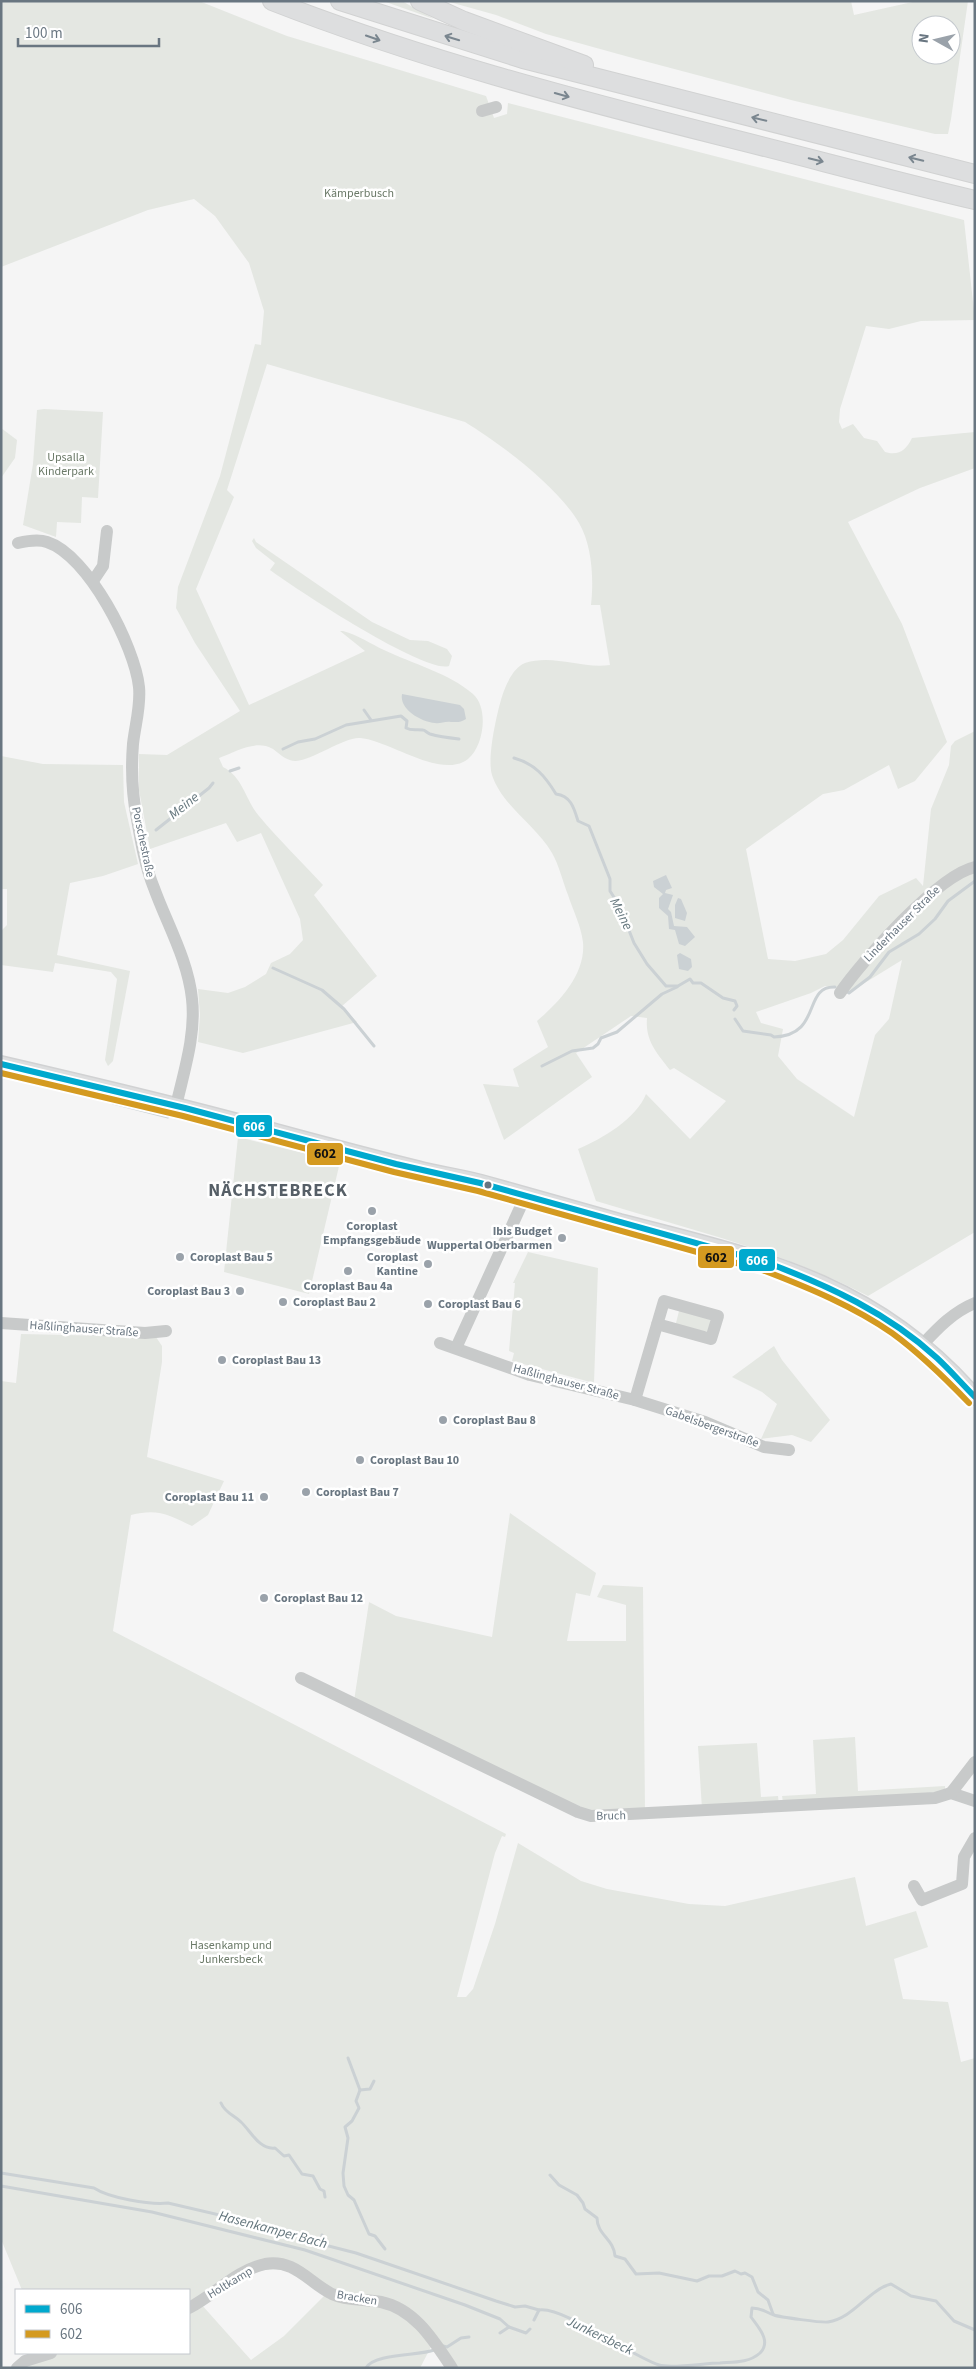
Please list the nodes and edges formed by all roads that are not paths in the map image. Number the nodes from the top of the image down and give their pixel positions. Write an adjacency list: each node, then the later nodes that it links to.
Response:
1 (272, 1): 8 (highway, one-way to 8)
2 (340, 1): 4 (highway, one-way to 2)
3 (420, 1): 4 (highway)
4 (501, 44): 7 (highway, one-way to 4)
5 (496, 107): 6 (street)
6 (482, 111)
7 (969, 173)
8 (970, 199)
9 (107, 531): 11 (street)
10 (18, 543): 11 (street, Porschestraße)
11 (93, 581): 15 (street, Porschestraße)
12 (975, 866): 13 (street, Linderhauser Straße)
13 (840, 993)
14 (1, 1064): 15 (main road)
15 (176, 1106): 16 (main road)
16 (525, 1197): 22 (main road); 23 (street)
17 (975, 1303): 22 (street)
18 (1, 1323): 20 (street, Haßlinghauser Straße)
19 (657, 1324): 19 (street); 25 (street)
20 (166, 1331)
21 (440, 1343): 23 (street, Haßlinghauser Straße)
22 (923, 1344): 24 (main road)
23 (456, 1348): 25 (street, Haßlinghauser Straße)
24 (975, 1397)
25 (635, 1400): 26 (street, Gabelsbergerstraße)
26 (789, 1450)
27 (301, 1678): 29 (street, Bruch)
28 (975, 1762): 29 (street)
29 (951, 1793): 30 (street)
30 (975, 1801)
31 (975, 1838): 32 (street)
32 (914, 1886)
33 (302, 2271): 34 (street, Holtkamp); 37 (street, Bracken)
34 (190, 2307)
35 (48, 2354): 36 (street)
36 (17, 2368)
37 (452, 2368)

